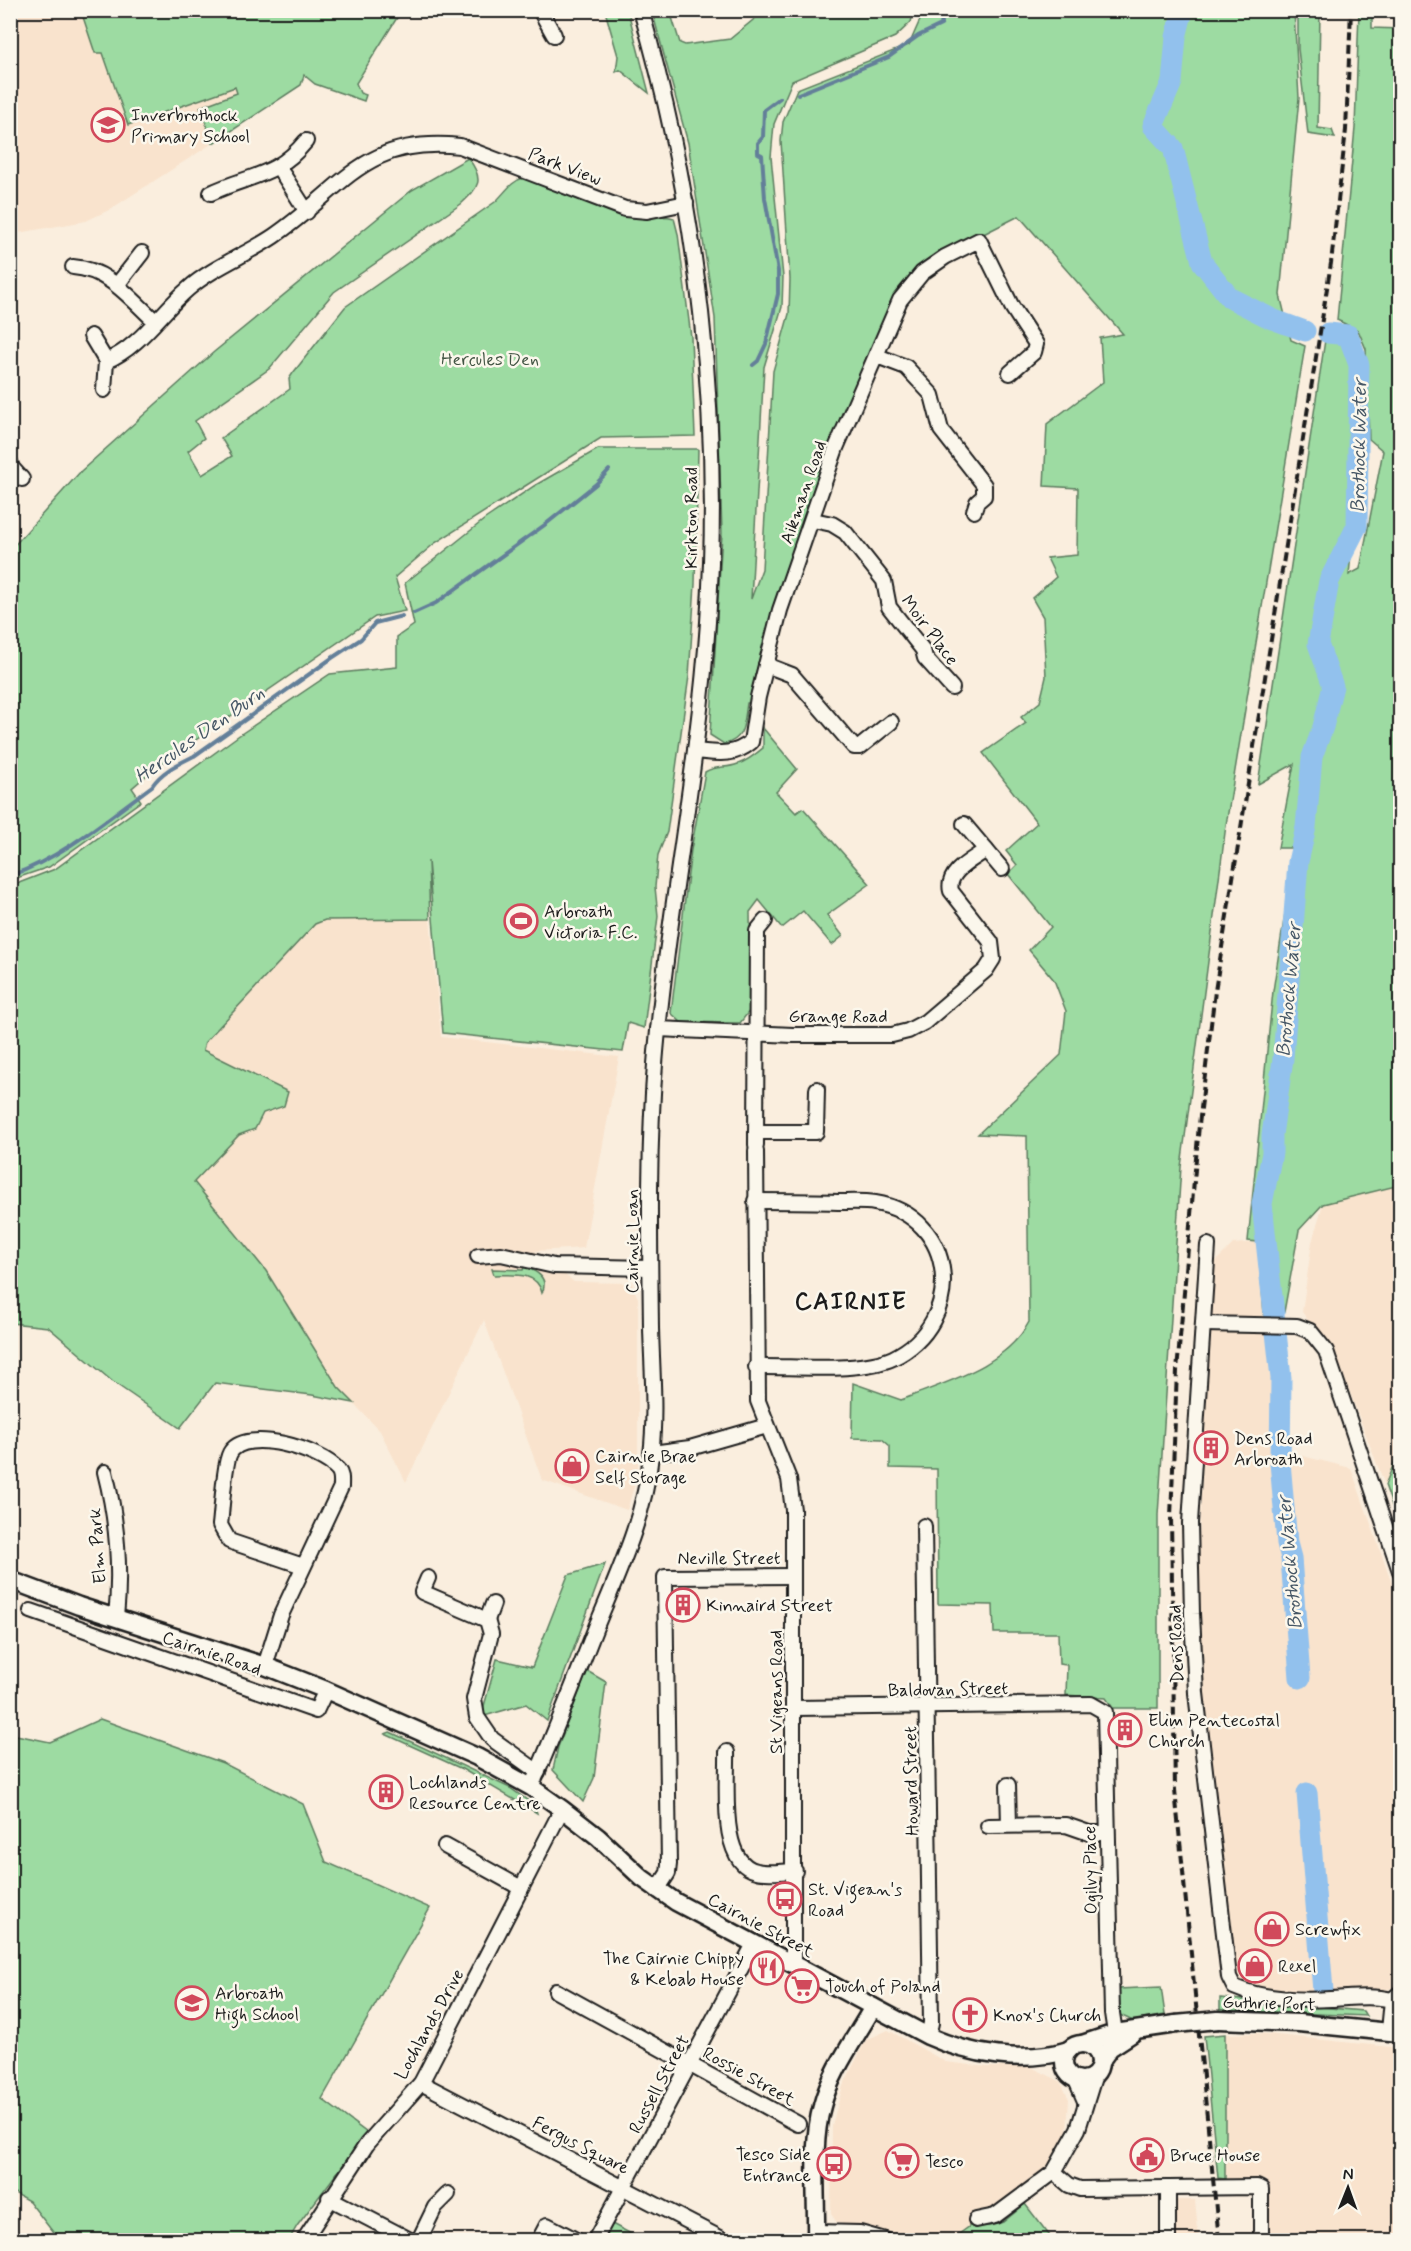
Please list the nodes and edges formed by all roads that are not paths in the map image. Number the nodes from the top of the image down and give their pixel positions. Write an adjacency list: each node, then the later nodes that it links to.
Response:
1 (540, 10): 3 (street)
2 (641, 10): 7 (street, Kirkton Road)
3 (554, 35)
4 (306, 141): 5 (street)
5 (279, 168): 6 (street); 8 (street)
6 (211, 193)
7 (686, 203): 8 (street, Park View); 25 (street, Kirkton Road)
8 (307, 212): 12 (street, Park View)
9 (142, 253): 11 (street)
10 (73, 267): 11 (street)
11 (117, 285): 12 (street)
12 (155, 321): 15 (street, Park View)
13 (91, 336): 15 (street)
14 (877, 356): 16 (street, Aikman Road); 20 (street); 21 (street, Aikman Road)
15 (106, 361): 17 (street)
16 (1010, 373)
17 (104, 390)
18 (11, 467): 19 (street)
19 (22, 479)
20 (974, 511)
21 (813, 520): 22 (street, Aikman Road); 23 (street, Moir Place)
22 (766, 665): 24 (street); 25 (street, Aikman Road)
23 (952, 688)
24 (891, 722)
25 (695, 751): 30 (street, Kirkton Road)
26 (964, 824): 27 (street)
27 (986, 850): 28 (street); 31 (street, Grange Road)
28 (1002, 869)
29 (765, 921): 31 (street)
30 (658, 1029): 31 (street, Grange Road); 37 (street, Cairnie Loan)
31 (757, 1034): 33 (street)
32 (817, 1089): 33 (street)
33 (756, 1143): 34 (street)
34 (756, 1200): 39 (street); 39 (street)
35 (1208, 1245): 38 (street, Dens Road)
36 (478, 1256): 37 (street)
37 (650, 1268): 41 (street, Cairnie Loan)
38 (1203, 1324): 45 (street); 74 (street, Dens Road)
39 (756, 1367): 40 (street)
40 (767, 1426): 41 (street); 46 (street, St Vigeans Road)
41 (652, 1454): 61 (street, Cairnie Loan)
42 (105, 1472): 52 (street, Elm Park)
43 (924, 1526): 59 (street, Howard Street)
44 (303, 1566): 44 (street); 55 (street)
45 (1401, 1571)
46 (793, 1576): 58 (street, St Vigeans Road); 70 (street, Neville Street)
47 (428, 1578): 53 (street)
48 (10, 1580): 50 (main road, Cairnie Road)
49 (493, 1604): 53 (street)
50 (79, 1606): 52 (main road, Cairnie Road); 54 (street)
51 (30, 1611): 54 (street, Cairnie Road)
52 (116, 1617): 55 (main road, Cairnie Road)
53 (487, 1620): 61 (street)
54 (72, 1626): 56 (street, Cairnie Road)
55 (265, 1666): 56 (main road, Cairnie Road)
56 (326, 1690): 61 (main road, Cairnie Road)
57 (1100, 1707): 59 (street, Baldovan Street); 66 (street, Ogilvy Place)
58 (795, 1708): 59 (street, Baldovan Street); 68 (street, St Vigeans Road)
59 (928, 1708): 79 (street, Howard Street)
60 (727, 1752): 68 (street)
61 (535, 1780): 63 (main road, Cairnie Road)
62 (1008, 1785): 64 (street)
63 (562, 1809): 69 (street, Lochlands Drive); 70 (main road, Cairnie Street)
64 (1009, 1825): 65 (street); 66 (street)
65 (988, 1826)
66 (1107, 1833): 78 (street, Ogilvy Place)
67 (445, 1846): 69 (street)
68 (795, 1871): 72 (street, St Vigeans Road)
69 (520, 1887): 85 (street, Lochlands Drive)
70 (657, 1890): 71 (main road, Cairnie Street)
71 (754, 1944): 72 (main road, Cairnie Street); 82 (street, Russell Street)
72 (793, 1964): 75 (main road, Cairnie Street)
73 (556, 1991): 82 (street, Rossie Street)
74 (1396, 1997): 77 (street)
75 (873, 2007): 79 (main road, Cairnie Street); 94 (main road)
76 (1136, 2031): 77 (main road, Guthrie Port, bridge); 78 (main road, Guthrie Port); 83 (main road, Guthrie Port)
77 (1395, 2032)
78 (1115, 2033): 80 (main road, Guthrie Port)
79 (928, 2036): 81 (main road, Cairnie Street)
80 (1076, 2047): 81 (main road, Cairnie Street); 83 (main road); 84 (main road)
81 (1031, 2057): 84 (main road, Cairnie Street)
82 (689, 2064): 87 (street, Rossie Street); 89 (street, Russell Street)
83 (1097, 2068): 84 (main road); 86 (street)
84 (1072, 2075): 86 (street)
85 (421, 2083): 89 (street, Fergus Square); 92 (street, Lochlands Drive)
86 (1085, 2101): 88 (street)
87 (798, 2124)
88 (1054, 2172): 90 (street); 93 (street)
89 (624, 2187): 100 (street, Russell Street); 101 (street, Fergus Square)
90 (1168, 2188): 103 (street); 104 (street)
91 (448, 2194): 97 (street)
92 (329, 2198): 95 (street, Lochlands Drive); 96 (street)
93 (976, 2220)
94 (816, 2236): 102 (street)
95 (304, 2241)
96 (410, 2241)
97 (419, 2241)
98 (539, 2241): 99 (street)
99 (576, 2241)
100 (595, 2241)
101 (724, 2241)
102 (885, 2241)
103 (1168, 2241)
104 (1261, 2241)

